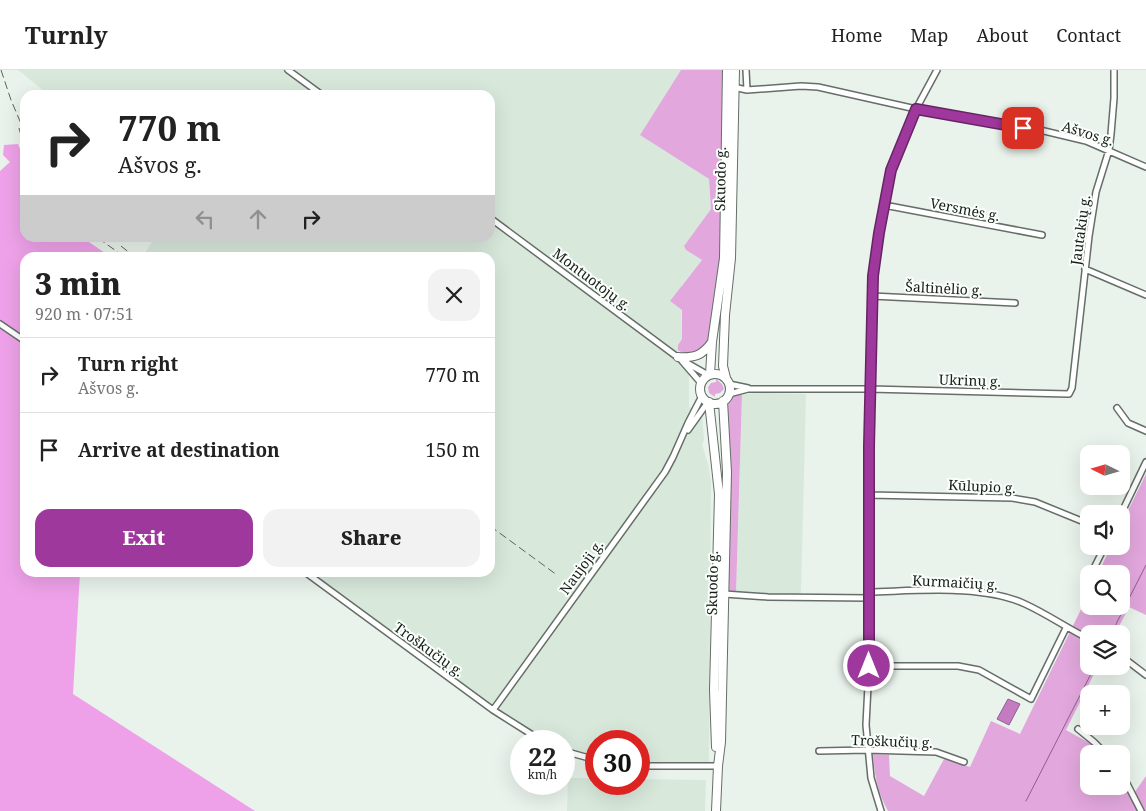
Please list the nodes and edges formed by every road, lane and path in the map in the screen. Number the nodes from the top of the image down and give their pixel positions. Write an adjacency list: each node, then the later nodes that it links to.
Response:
1 (288, 70): 8 (street)
2 (727, 70): 7 (main road, Skuodo g.)
3 (735, 70): 7 (main road, Skuodo g.)
4 (746, 70): 9 (street)
5 (937, 70): 10 (street)
6 (1114, 70): 11 (street, Jautakių g.)
7 (731, 87): 9 (street, Ašvos g.); 22 (main road, Skuodo g.); 25 (main road, Skuodo g.)
8 (315, 90)
9 (746, 90): 10 (street, Ašvos g.)
10 (916, 109): 11 (street, Ašvos g.); 13 (street)
11 (1109, 150): 12 (street, Ašvos g.); 16 (street, Jautakių g.)
12 (1146, 167)
13 (884, 204): 15 (street, Versmės g.); 18 (street)
14 (495, 222): 23 (street, Montuotojų g.)
15 (1042, 235)
16 (1085, 270): 17 (street); 30 (street, Jautakių g.)
17 (1146, 295)
18 (872, 296): 19 (street, Šaltinėlio g.); 28 (street)
19 (1016, 303)
20 (0, 324): 21 (street)
21 (20, 338)
22 (712, 342): 23 (main road); 24 (main road, Skuodo g.)
23 (679, 358): 24 (street, Montuotojų g.); 26 (street, Montuotojų g.)
24 (709, 375): 25 (main road); 26 (main road)
25 (728, 381): 27 (street); 29 (main road)
26 (701, 383): 31 (main road)
27 (748, 389): 28 (street, Ukrinų g.); 29 (street)
28 (870, 389): 30 (street, Ukrinų g.); 36 (street)
29 (729, 394): 32 (main road)
30 (1069, 394)
31 (707, 400): 32 (main road); 47 (street, Naujoji g.); 55 (main road, Skuodo g.)
32 (723, 402): 40 (main road, Skuodo g.)
33 (1117, 408): 34 (street)
34 (1146, 431)
35 (1146, 462): 37 (street)
36 (869, 495): 38 (street, Kūlupio g.); 41 (street)
37 (1125, 505)
38 (1080, 520)
39 (312, 577): 47 (street, Troškučių g.)
40 (724, 594): 41 (street, Kurmaičių g.); 55 (main road, Skuodo g.)
41 (869, 595): 42 (street, Kurmaičių g.); 45 (street)
42 (1066, 628): 43 (street, Kurmaičių g.); 45 (street)
43 (1080, 635)
44 (1130, 662): 46 (street)
45 (869, 666): 51 (street)
46 (1146, 674)
47 (493, 710): 49 (street, Troškučių g.)
48 (1078, 729): 50 (street)
49 (525, 730)
50 (1097, 745)
51 (868, 750): 52 (street, Troškučių g.); 53 (street, Troškučių g.); 58 (street)
52 (819, 751)
53 (964, 762)
54 (650, 766): 55 (street)
55 (718, 766): 57 (main road, Skuodo g.)
56 (1130, 790): 59 (street)
57 (716, 811)
58 (881, 811)
59 (1140, 811)

